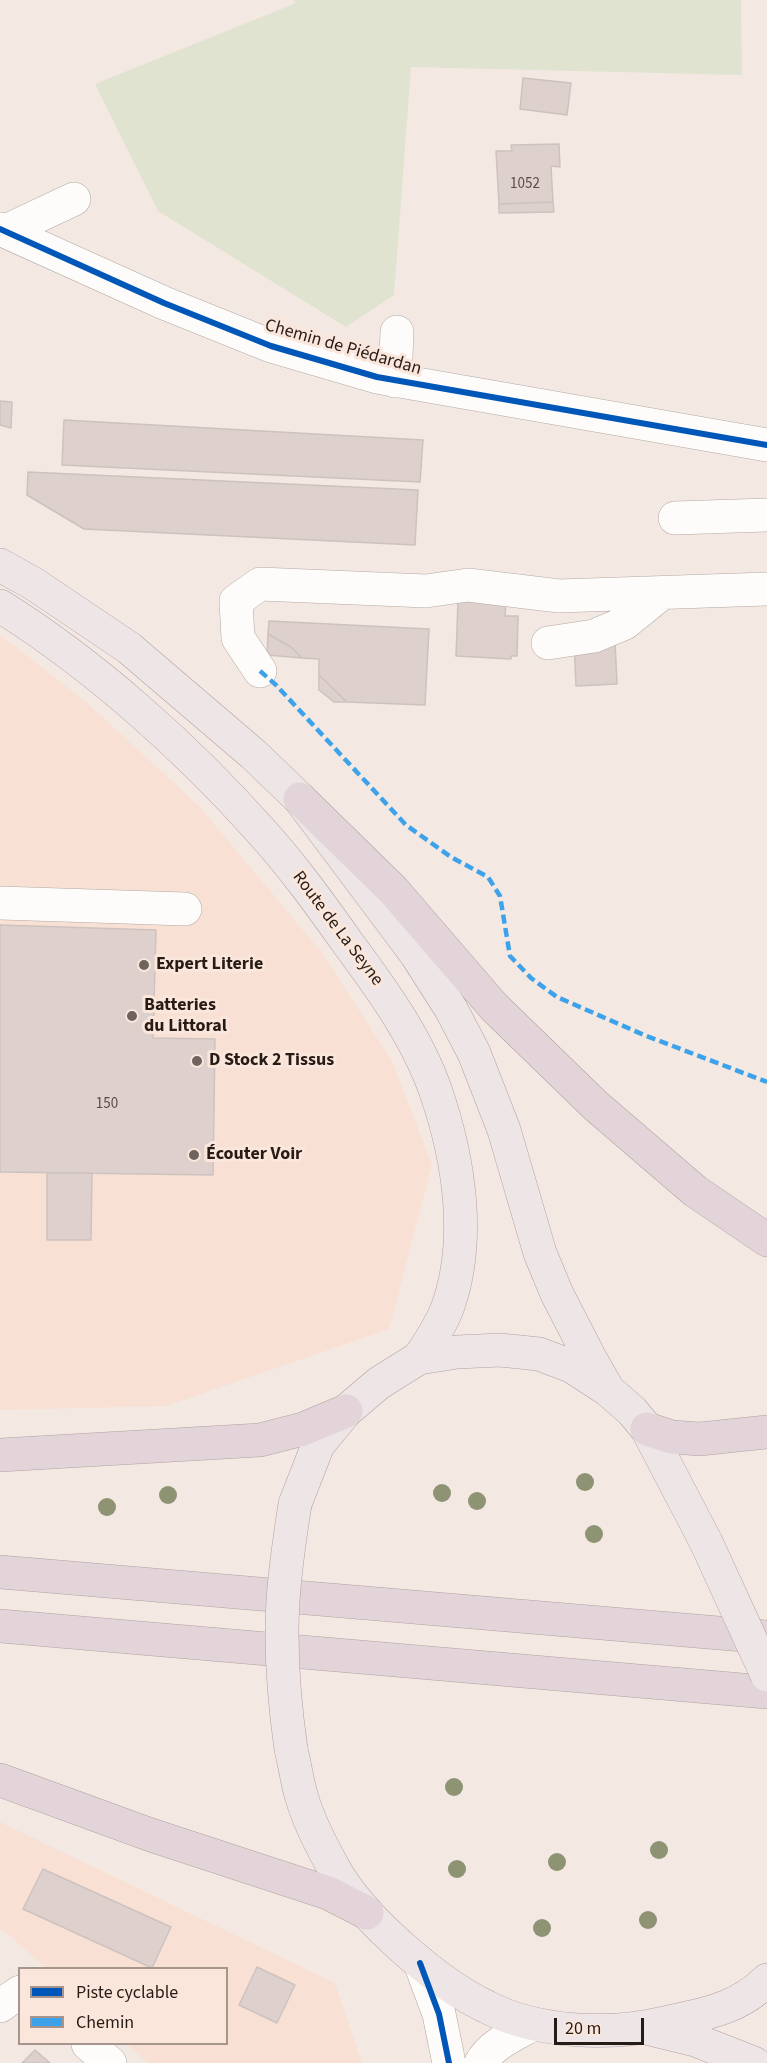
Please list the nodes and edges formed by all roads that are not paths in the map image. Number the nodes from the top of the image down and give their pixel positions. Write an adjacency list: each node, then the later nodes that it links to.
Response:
1 (74, 199): 2 (street)
2 (3, 230): 4 (street, Chemin de Piédardan)
3 (397, 332): 4 (street)
4 (395, 381): 5 (street, Chemin de Piédardan)
5 (767, 445)
6 (767, 515): 7 (street)
7 (675, 518)
8 (0, 564): 14 (main road)
9 (767, 590): 10 (street)
10 (662, 593): 12 (street); 13 (street)
11 (0, 606): 18 (main road, Route de La Seyne)
12 (548, 643)
13 (260, 671)
14 (300, 799): 17 (highway); 19 (main road)
15 (0, 903): 16 (street)
16 (185, 909)
17 (767, 1240)
18 (419, 1358): 19 (main road); 20 (main road)
19 (608, 1390): 21 (main road)
20 (346, 1411): 23 (highway); 30 (main road, bridge)
21 (647, 1429): 22 (highway); 27 (main road, bridge)
22 (767, 1432)
23 (0, 1455)
24 (0, 1572): 26 (highway)
25 (0, 1626): 28 (highway)
26 (767, 1637)
27 (767, 1675)
28 (767, 1692)
29 (0, 1780): 30 (highway)
30 (367, 1913): 31 (main road)
31 (420, 1963): 37 (main road); 41 (street)
32 (0, 1971): 34 (street)
33 (767, 1980): 38 (main road)
34 (18, 1984)
35 (18, 1993): 36 (street)
36 (0, 2006)
37 (534, 2024): 38 (main road); 42 (street)
38 (645, 2028): 43 (main road)
39 (90, 2045): 40 (street)
40 (110, 2063)
41 (448, 2063)
42 (481, 2063)
43 (754, 2063)

